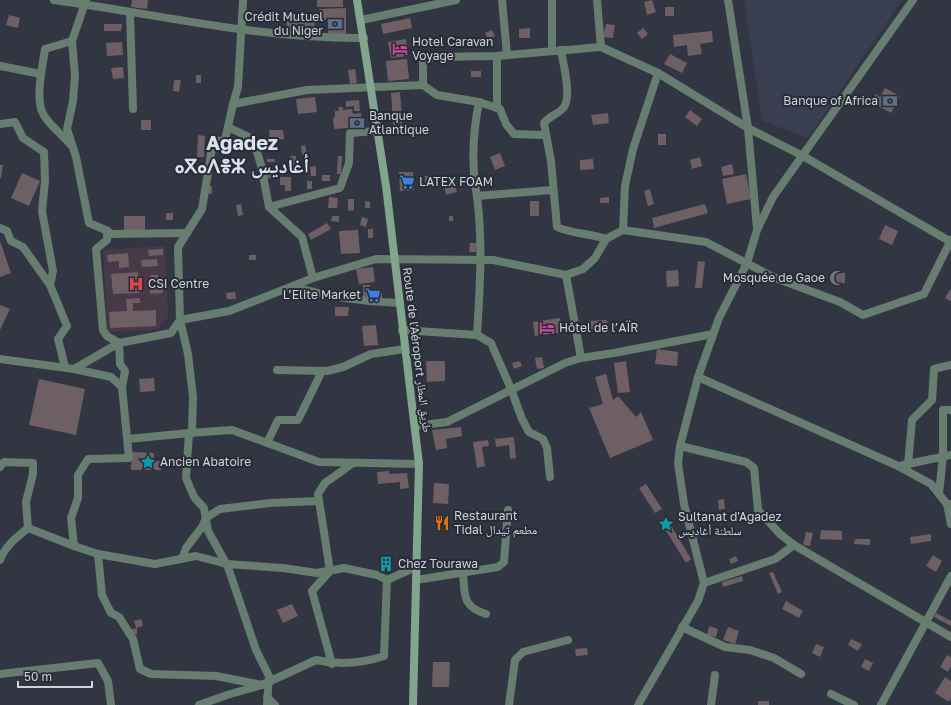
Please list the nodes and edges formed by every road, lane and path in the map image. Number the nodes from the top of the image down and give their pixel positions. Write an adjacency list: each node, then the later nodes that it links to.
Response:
1 (54, 0): 10 (street)
2 (243, 0): 13 (street)
3 (357, 0): 12 (main road, Route de l'Aéroport طريق المطار)
4 (456, 0): 12 (street)
5 (502, 0): 19 (street)
6 (552, 0): 18 (street)
7 (597, 0): 16 (street)
8 (728, 0): 32 (street)
9 (913, 0): 36 (street)
10 (85, 2): 11 (street); 15 (street)
11 (130, 13): 13 (street); 29 (street)
12 (361, 20): 14 (main road, Route de l'Aéroport طريق المطار)
13 (242, 31): 14 (street); 27 (street)
14 (364, 38): 25 (main road, Route de l'Aéroport طريق المطار)
15 (72, 41): 23 (street); 35 (street)
16 (601, 47): 17 (street); 22 (street)
17 (560, 50): 18 (street); 34 (street)
18 (552, 51): 19 (street)
19 (508, 55): 20 (street)
20 (497, 56): 24 (street); 28 (street)
21 (0, 66): 23 (street)
22 (658, 73): 32 (street); 41 (street)
23 (41, 74): 35 (street)
24 (422, 84): 25 (street); 26 (street)
25 (370, 87): 27 (street); 33 (main road, Route de l'Aéroport طريق المطار)
26 (479, 102): 28 (street); 38 (street)
27 (233, 104): 31 (street)
28 (497, 108): 34 (street)
29 (134, 109)
30 (0, 124): 52 (street)
31 (228, 127): 39 (street); 43 (street)
32 (748, 128): 36 (street); 42 (street)
33 (377, 131): 39 (street); 47 (main road, Route de l'Aéroport طريق المطار)
34 (546, 135): 37 (street)
35 (73, 148): 44 (street)
36 (804, 156): 42 (street); 46 (street)
37 (552, 190): 38 (street); 45 (street)
38 (477, 196): 48 (street)
39 (270, 207): 51 (street)
40 (0, 228): 52 (street)
41 (622, 230): 45 (street); 49 (street)
42 (757, 230): 49 (street)
43 (187, 233): 44 (street); 55 (street)
44 (107, 234): 59 (street)
45 (606, 239): 50 (street)
46 (951, 241): 49 (street)
47 (393, 259): 48 (street); 51 (street); 54 (main road, Route de l'Aéroport طريق المطار)
48 (482, 259): 50 (street); 58 (street)
49 (747, 263): 57 (street)
50 (566, 275): 61 (street)
51 (313, 278): 53 (street)
52 (50, 285): 64 (street)
53 (294, 287): 54 (street); 55 (street)
54 (400, 303): 56 (main road, Route de l'Aéroport طريق المطار)
55 (180, 320): 59 (street); 74 (street)
56 (402, 330): 58 (street); 60 (main road, Route de l'Aéroport طريق المطار)
57 (713, 334): 61 (street); 68 (street)
58 (477, 335): 70 (street)
59 (119, 343): 65 (street); 69 (street)
60 (405, 349): 67 (street); 73 (main road, Route de l'Aéroport طريق المطار)
61 (581, 358): 70 (street)
62 (0, 359): 64 (street)
63 (951, 365): 71 (street)
64 (65, 367): 65 (street)
65 (74, 369): 69 (street)
66 (277, 370): 67 (street)
67 (322, 371): 76 (street)
68 (698, 377): 77 (street); 81 (street)
69 (122, 386): 75 (street)
70 (511, 390): 73 (street); 84 (street)
71 (932, 400): 72 (street); 82 (street)
72 (947, 410): 78 (street)
73 (415, 426): 80 (main road, Route de l'Aéroport طريق المطار)
74 (190, 433): 75 (street); 76 (street); 89 (street)
75 (128, 439): 93 (street)
76 (267, 443): 79 (street)
77 (680, 446): 92 (street); 104 (street)
78 (947, 456): 82 (street); 85 (street)
79 (353, 463): 80 (street); 86 (street)
80 (419, 464): 98 (main road, Route de l'Aéroport طريق المطار)
81 (896, 465): 82 (street); 85 (street)
82 (908, 465)
83 (0, 467): 91 (street)
84 (550, 477)
85 (939, 494): 87 (street)
86 (319, 501): 89 (street); 99 (street)
87 (949, 504): 90 (street)
88 (508, 510): 100 (street)
89 (206, 518): 95 (street); 97 (street)
90 (951, 524)
91 (28, 528): 93 (street); 96 (street)
92 (794, 545): 104 (street); 106 (street)
93 (74, 546): 94 (street)
94 (98, 554): 95 (street); 114 (street)
95 (182, 559): 97 (street)
96 (0, 560)
97 (227, 564): 99 (street); 114 (street)
98 (416, 567): 102 (street); 103 (main road, Route de l'Aéroport طريق المطار)
99 (330, 571): 102 (street); 110 (street)
100 (463, 573): 103 (street); 105 (street)
101 (951, 576): 106 (street)
102 (387, 580): 110 (street)
103 (416, 580): 120 (main road, Route de l'Aéroport طريق المطار)
104 (704, 583): 107 (street)
105 (486, 614)
106 (927, 623): 108 (street); 125 (street)
107 (682, 627): 112 (street); 122 (street)
108 (951, 637)
109 (568, 640): 121 (street)
110 (332, 664): 114 (street)
111 (0, 674): 117 (street)
112 (801, 674)
113 (715, 675): 123 (street)
114 (266, 683): 116 (street); 118 (street)
115 (831, 694): 124 (street)
116 (267, 701): 119 (street)
117 (111, 705)
118 (199, 705)
119 (275, 705)
120 (413, 705)
121 (509, 705)
122 (638, 705)
123 (711, 705)
124 (854, 705)
125 (881, 705)

